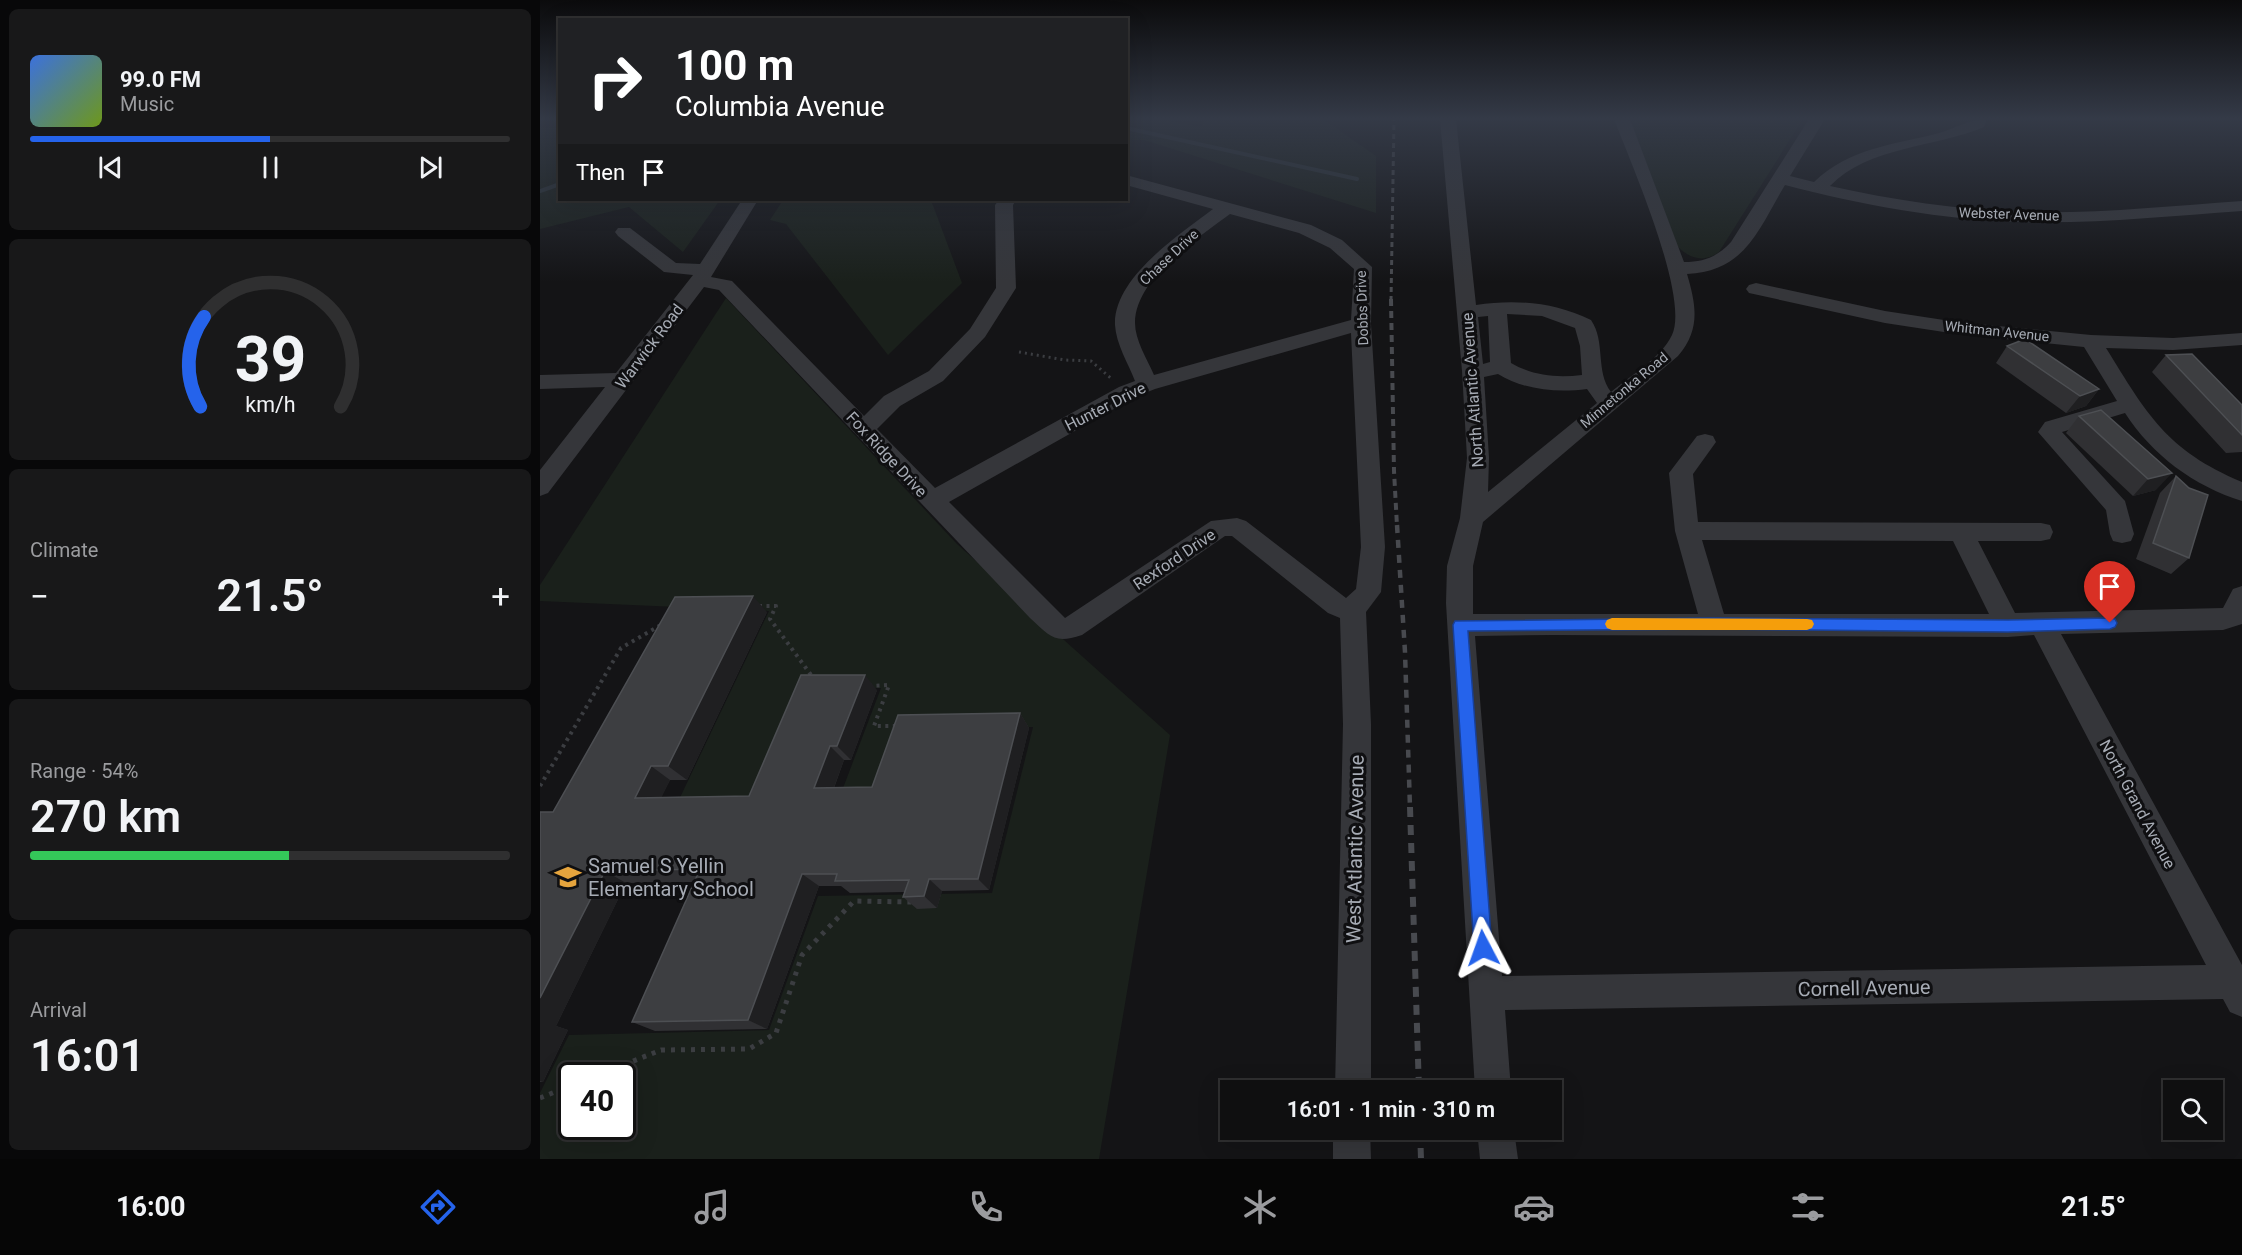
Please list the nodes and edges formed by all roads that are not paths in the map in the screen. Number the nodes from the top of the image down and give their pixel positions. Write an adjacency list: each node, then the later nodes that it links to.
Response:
1 (1453, 173): 17 (street, North Atlantic Avenue)
2 (1642, 173): 13 (street, Minnetonka Road)
3 (1784, 173): 5 (street)
4 (1833, 173): 7 (street)
5 (1780, 179): 7 (street, Webster Avenue); 13 (street)
6 (1128, 181): 11 (street, Dobbs Drive)
7 (1817, 189): 10 (street, Webster Avenue)
8 (749, 201): 14 (street, Warwick Road)
9 (1007, 201): 29 (street)
10 (2242, 206)
11 (1226, 208): 18 (street, Dobbs Drive); 28 (street, Chase Drive)
12 (624, 232): 14 (street, Fox Ridge Drive)
13 (1676, 268): 30 (street, Minnetonka Road)
14 (702, 275): 25 (street, Warwick Road); 32 (street, Fox Ridge Drive)
15 (1756, 289): 20 (street, Whitman Avenue)
16 (1497, 307): 17 (street); 23 (street); 26 (street)
17 (1467, 313): 24 (street, North Atlantic Avenue)
18 (1361, 324): 28 (street, Hunter Drive); 46 (street, Dobbs Drive)
19 (2242, 339): 21 (street, Whitman Avenue)
20 (2091, 341): 21 (street, Whitman Avenue); 31 (street)
21 (2168, 344): 22 (street)
22 (2184, 361)
23 (1501, 366): 24 (street); 26 (street)
24 (1473, 371): 35 (street, North Atlantic Avenue)
25 (622, 380): 27 (street); 37 (street, Warwick Road)
26 (1593, 381): 30 (street)
27 (540, 382)
28 (1137, 388): 39 (street, Hunter Drive)
29 (892, 401): 32 (street); 33 (street)
30 (1610, 404): 36 (street, Minnetonka Road)
31 (2131, 404): 38 (street); 44 (street)
32 (842, 406): 33 (street, Fox Ridge Drive)
33 (863, 430): 39 (street, Fox Ridge Drive)
34 (1705, 442): 42 (street)
35 (1478, 458): 36 (street); 40 (street, North Atlantic Avenue)
36 (1521, 475): 40 (street, Minnetonka Road)
37 (540, 487)
38 (2242, 492)
39 (932, 501): 51 (street, Fox Ridge Drive)
40 (1472, 518): 48 (street, North Atlantic Avenue)
41 (1960, 530): 42 (street); 43 (street); 49 (street)
42 (1686, 531): 47 (street)
43 (2041, 532)
44 (2122, 534)
45 (2242, 596): 50 (street)
46 (1357, 603): 51 (street, Rexford Drive); 54 (street, West Atlantic Avenue)
47 (1714, 623): 48 (street); 49 (street)
48 (1460, 625): 53 (street, North Atlantic Avenue)
49 (2008, 626): 50 (street)
50 (2043, 626): 52 (street, North Grand Avenue)
51 (1073, 627)
52 (2239, 988): 53 (street, Cornell Avenue)
53 (1486, 993): 55 (street, North Atlantic Avenue)
54 (1353, 1080)
55 (1492, 1080)
56 (1352, 1140): 58 (street)
57 (1497, 1140): 59 (street)
58 (1352, 1159)
59 (1498, 1159)

